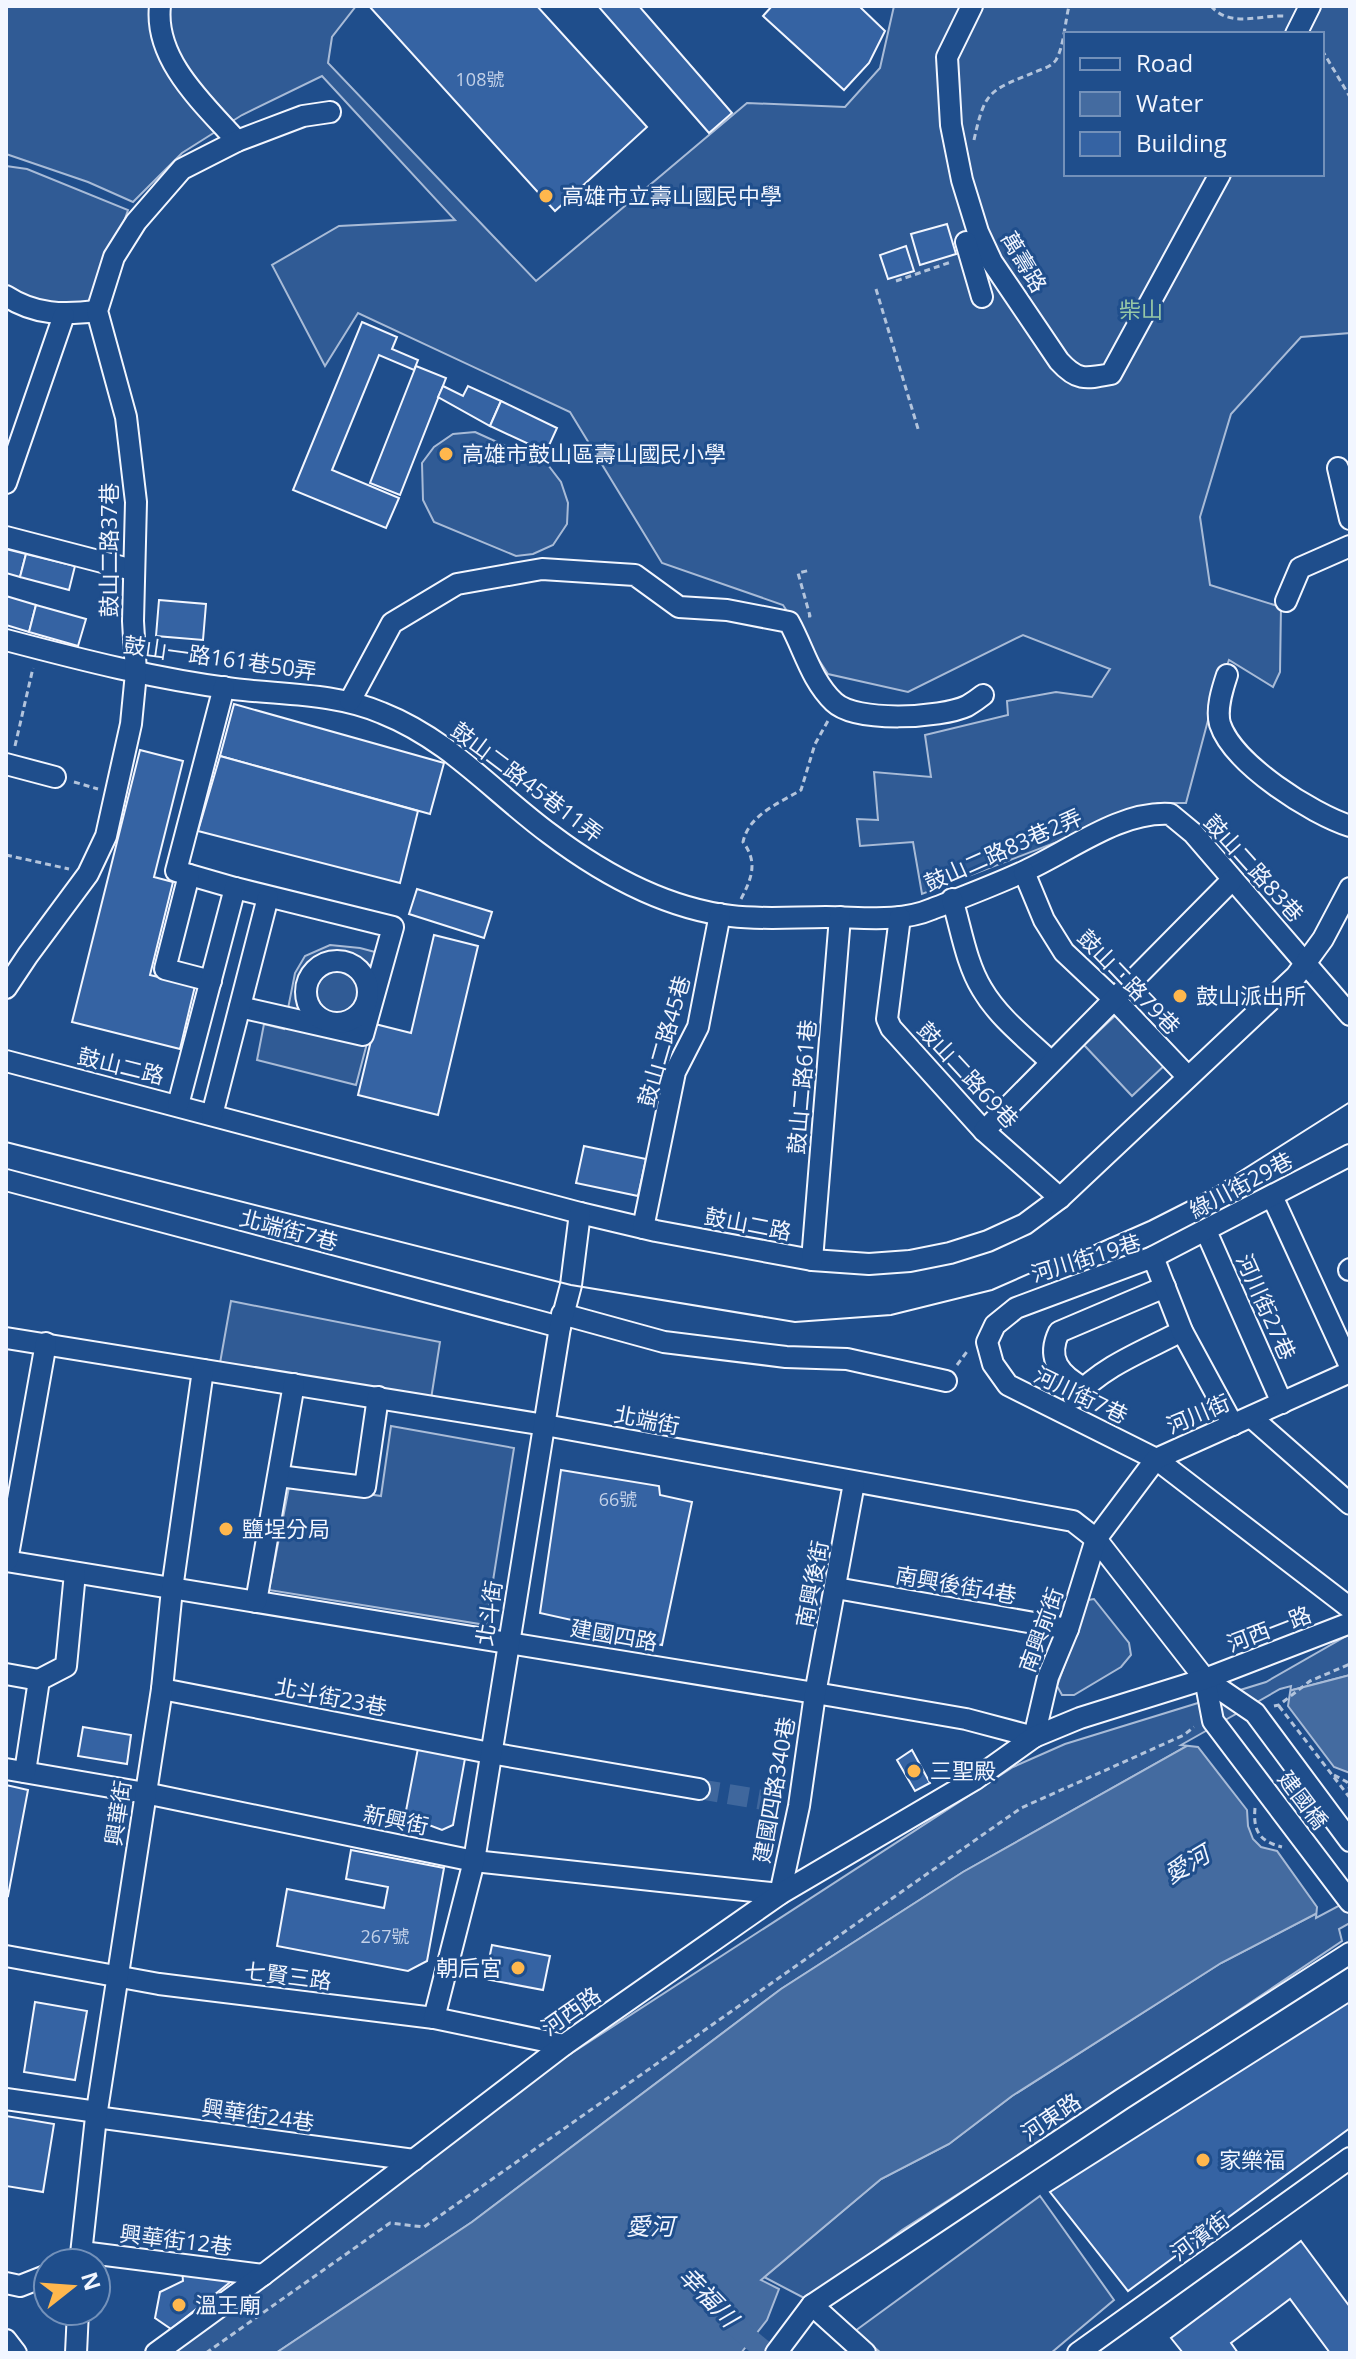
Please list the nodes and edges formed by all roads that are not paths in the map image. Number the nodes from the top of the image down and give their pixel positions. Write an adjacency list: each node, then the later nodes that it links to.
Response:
1 (160, 6): 4 (street)
2 (972, 6): 5 (street, 萬壽路)
3 (330, 112): 4 (street)
4 (237, 141): 9 (street)
5 (1219, 176)
6 (968, 249): 8 (street)
7 (6, 296): 10 (street)
8 (982, 297)
9 (97, 311): 10 (street); 16 (street, 鼓山二路37巷)
10 (64, 315): 12 (street)
11 (1338, 468): 13 (street)
12 (6, 483)
13 (1350, 519)
14 (6, 537): 16 (street)
15 (1350, 546): 17 (street)
16 (133, 570): 19 (street, 鼓山二路37巷)
17 (1286, 601)
18 (6, 640): 19 (street, 鼓山一路161巷50弄)
19 (136, 673): 21 (street, 鼓山一路161巷50弄); 40 (street, 鼓山二路37巷)
20 (1227, 675): 27 (street)
21 (224, 687): 23 (street, 鼓山一路161巷50弄); 29 (street)
22 (983, 695): 23 (street)
23 (350, 701): 35 (street, 鼓山二路45巷11弄)
24 (8, 765): 25 (street)
25 (55, 777)
26 (1159, 814): 28 (street, 鼓山二路83巷2弄); 30 (street, 鼓山二路83巷)
27 (1350, 826)
28 (1024, 872): 34 (street, 鼓山二路83巷2弄); 42 (street, 鼓山二路79巷)
29 (189, 875): 31 (street); 39 (street)
30 (1232, 880): 38 (street, 鼓山二路83巷); 42 (street)
31 (235, 888): 33 (street); 39 (street)
32 (1350, 888): 38 (street, 鼓山二路)
33 (268, 897): 41 (street); 43 (street)
34 (952, 899): 37 (street, 鼓山二路83巷2弄); 47 (street)
35 (726, 915): 36 (street, 鼓山二路83巷2弄); 57 (street, 鼓山二路45巷)
36 (840, 917): 37 (street, 鼓山二路83巷2弄); 60 (street, 鼓山二路61巷)
37 (900, 917): 51 (street, 鼓山二路69巷)
38 (1307, 964): 44 (street, 鼓山二路83巷); 48 (street, 鼓山二路)
39 (211, 981): 49 (street)
40 (6, 988)
41 (372, 988): 45 (street); 45 (street)
42 (1115, 1000): 47 (street); 48 (street, 鼓山二路79巷)
43 (240, 1007): 45 (street); 50 (street)
44 (1350, 1015)
45 (333, 1025)
46 (6, 1061): 49 (street, 鼓山二路)
47 (1051, 1062): 51 (street)
48 (1187, 1076): 55 (street, 鼓山二路)
49 (178, 1105): 50 (street, 鼓山二路)
50 (212, 1115): 56 (street, 鼓山二路)
51 (984, 1131): 55 (street, 鼓山二路69巷)
52 (1350, 1155): 54 (street, 綠川街29巷)
53 (6, 1180): 62 (street, 北端街7巷)
54 (1272, 1196): 58 (street, 綠川街29巷); 67 (street)
55 (1060, 1198): 60 (street, 鼓山二路)
56 (580, 1213): 57 (street, 鼓山二路); 62 (street, 北斗街)
57 (643, 1228): 60 (street, 鼓山二路)
58 (1206, 1231): 59 (street, 綠川街29巷); 73 (street, 河川街27巷)
59 (1153, 1257): 61 (street, 河川街19巷); 66 (street, 河川街19巷)
60 (812, 1260)
61 (1165, 1287): 63 (street, 河川街19巷); 71 (street)
62 (561, 1320): 69 (street, 北端街7巷); 76 (street, 北斗街)
63 (1182, 1331): 71 (street); 75 (street, 河川街19巷)
64 (6, 1338): 65 (street, 北端街)
65 (46, 1343): 68 (street, 北端街); 82 (street)
66 (993, 1364): 74 (street, 河川街7巷)
67 (1350, 1369): 73 (street, 河川街)
68 (203, 1370): 70 (street, 北端街); 85 (street, 興華街)
69 (946, 1381)
70 (294, 1384): 72 (street, 北端街); 78 (street)
71 (1084, 1388): 74 (street)
72 (378, 1397): 76 (street, 北端街); 78 (street)
73 (1282, 1403): 75 (street, 河川街)
74 (1065, 1413): 77 (street, 河川街7巷)
75 (1242, 1421): 77 (street, 河川街); 80 (street)
76 (545, 1425): 79 (street, 北端街); 90 (street, 北斗街)
77 (1156, 1459): 81 (street, 河川街); 87 (street, 河川街7巷)
78 (279, 1476): 86 (street)
79 (854, 1483): 81 (street, 北端街); 84 (street, 南興後街)
80 (1350, 1504)
81 (1096, 1539): 89 (street, 南興前街); 92 (street, 北端街)
82 (7, 1561): 83 (street, 建國四路)
83 (75, 1573): 85 (street, 建國四路); 93 (street)
84 (836, 1588): 89 (street, 南興後街4巷); 95 (street, 南興後街)
85 (172, 1589): 86 (street, 建國四路); 94 (street, 興華街)
86 (256, 1602): 90 (street, 建國四路)
87 (1350, 1608)
88 (1350, 1623): 92 (street, 河西一路)
89 (1068, 1629): 96 (street, 南興前街)
90 (509, 1642): 95 (street, 建國四路); 97 (street, 北斗街)
91 (6, 1674): 93 (street)
92 (1205, 1679): 96 (street); 101 (street, 建國橋); 104 (street, 建國橋)
93 (39, 1680): 98 (street)
94 (162, 1689): 97 (street, 北斗街23巷); 100 (street, 興華街)
95 (815, 1694): 96 (street, 建國四路); 103 (street, 建國四路340巷)
96 (1034, 1737): 103 (street, 河西路)
97 (490, 1753): 99 (street); 102 (street, 北斗街)
98 (16, 1771): 100 (street, 新興街)
99 (699, 1789)
100 (145, 1793): 102 (street, 新興街); 107 (street, 興華街)
101 (1350, 1841)
102 (474, 1861): 103 (street, 新興街); 108 (street, 北斗街)
103 (780, 1894): 109 (street, 河西路)
104 (1350, 1902)
105 (1350, 1953): 120 (street, 河東路)
106 (6, 1956): 107 (street, 七賢三路)
107 (118, 1977): 108 (street, 七賢三路); 112 (street, 興華街)
108 (434, 2018): 109 (street, 七賢三路)
109 (564, 2045): 114 (street, 河西路)
110 (6, 2099): 112 (street)
111 (6, 2109): 112 (street)
112 (96, 2117): 114 (street, 興華街24巷); 115 (street, 興華街)
113 (1350, 2158): 128 (street, 河濱街)
114 (414, 2160): 117 (street, 河西路)
115 (82, 2247)
116 (112, 2263): 117 (street, 興華街12巷)
117 (263, 2275): 125 (street, 河西路)
118 (32, 2281): 119 (street)
119 (6, 2283)
120 (812, 2305): 126 (street, 河東路); 127 (street)
121 (77, 2327): 124 (street)
122 (6, 2340): 123 (street)
123 (16, 2353)
124 (76, 2353)
125 (156, 2353)
126 (776, 2353)
127 (865, 2353)
128 (1078, 2353)

